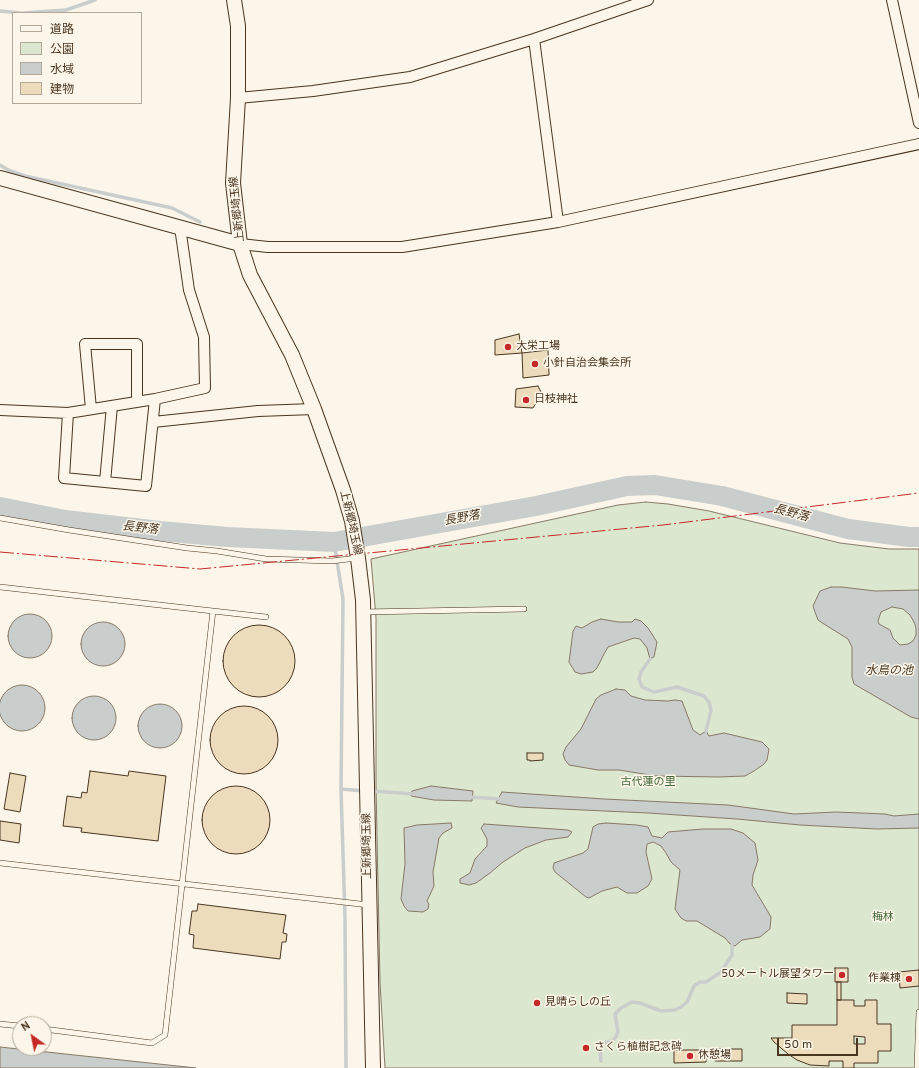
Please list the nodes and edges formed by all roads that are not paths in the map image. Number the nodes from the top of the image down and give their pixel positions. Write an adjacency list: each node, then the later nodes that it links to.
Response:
1 (234, 0): 5 (main road, 上新郷埼玉線)
2 (648, 0): 4 (street)
3 (892, 0): 6 (street)
4 (534, 39): 5 (street); 9 (street)
5 (238, 98): 11 (main road, 上新郷埼玉線)
6 (919, 123)
7 (919, 144): 9 (street)
8 (0, 178): 10 (main road)
9 (558, 222): 11 (street)
10 (180, 227): 11 (main road); 12 (street)
11 (240, 244): 16 (main road, 上新郷埼玉線)
12 (155, 399): 13 (street); 19 (street)
13 (137, 402): 14 (street); 15 (street)
14 (112, 406): 15 (street); 20 (street)
15 (91, 409): 18 (street)
16 (314, 409): 19 (street); 22 (main road, 上新郷埼玉線)
17 (0, 410): 18 (street)
18 (68, 413): 20 (street)
19 (153, 422): 20 (street)
20 (105, 482)
21 (0, 518): 22 (lane)
22 (353, 556): 26 (main road, 上新郷埼玉線)
23 (0, 587): 25 (lane)
24 (524, 609): 26 (lane)
25 (213, 611): 27 (lane); 29 (lane)
26 (363, 612): 30 (main road, 上新郷埼玉線)
27 (266, 617)
28 (0, 863): 29 (lane)
29 (183, 884): 30 (lane); 34 (lane)
30 (369, 905): 36 (main road, 上新郷埼玉線)
31 (919, 1012): 35 (lane)
32 (0, 1024): 33 (lane)
33 (12, 1025)
34 (52, 1030)
35 (918, 1050): 37 (lane)
36 (372, 1068)
37 (917, 1068)

